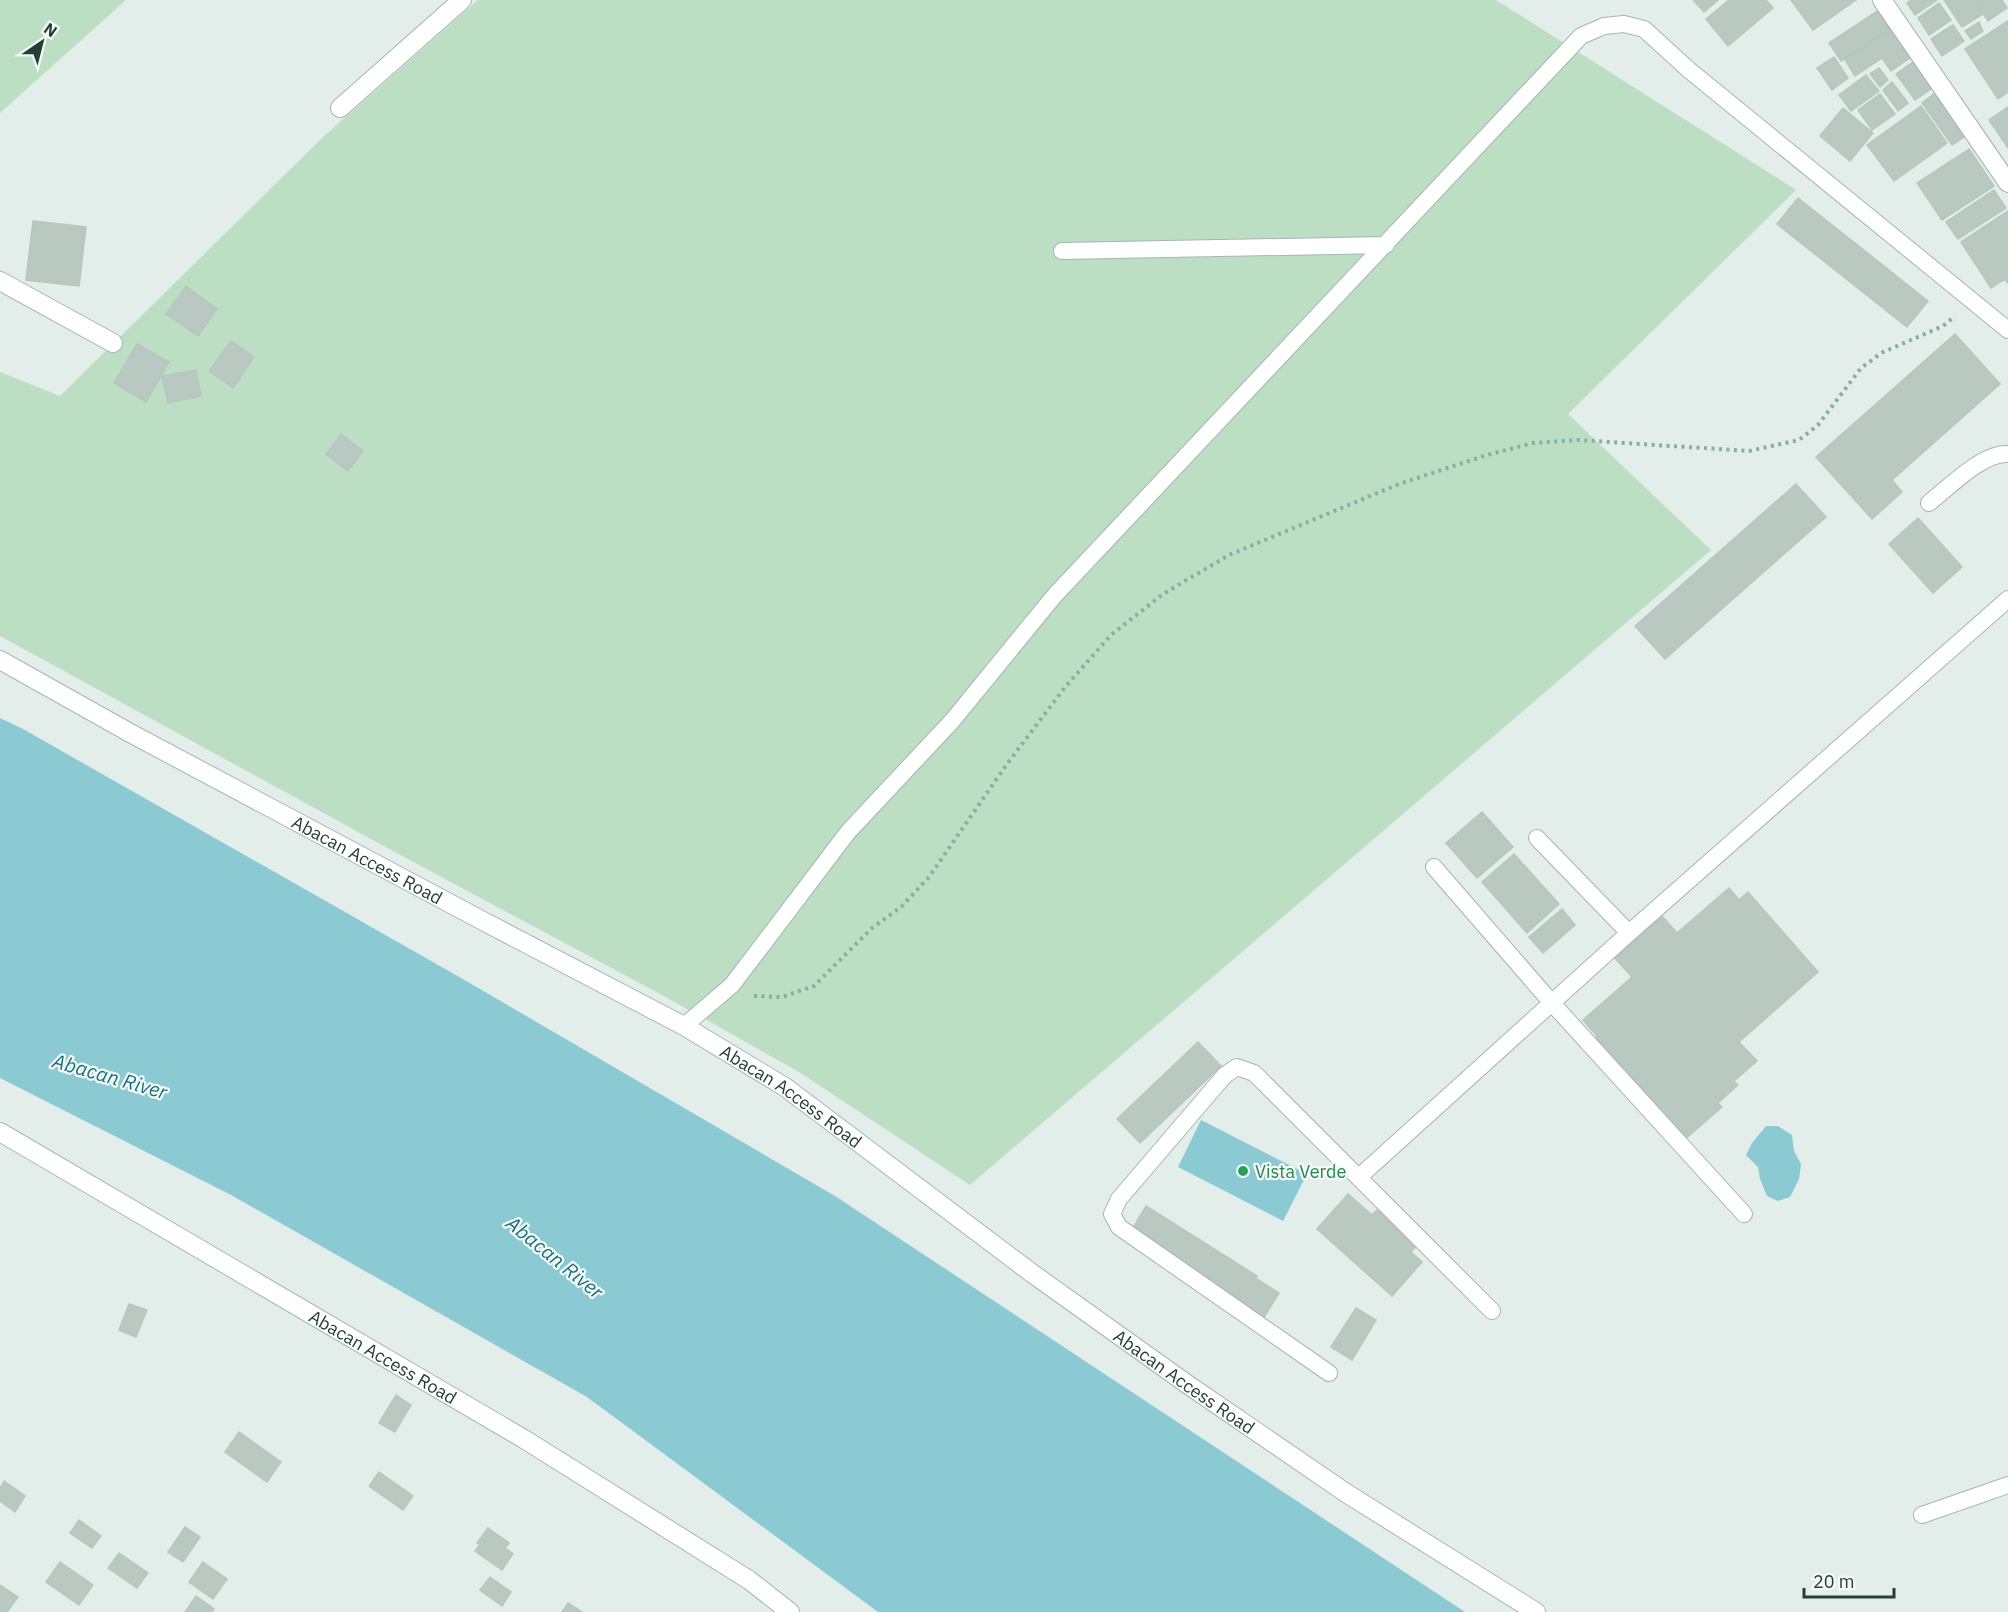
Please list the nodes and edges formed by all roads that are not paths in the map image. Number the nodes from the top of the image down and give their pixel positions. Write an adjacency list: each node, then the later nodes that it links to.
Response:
1 (462, 0): 3 (street)
2 (1882, 0): 4 (street)
3 (340, 108)
4 (2008, 183)
5 (1386, 245): 6 (lane); 8 (lane); 18 (lane)
6 (1062, 251)
7 (0, 281): 9 (street)
8 (2008, 330)
9 (113, 343)
10 (2008, 454): 11 (lane)
11 (1929, 503)
12 (2008, 599): 16 (lane)
13 (0, 660): 18 (street, Abacan Access Road)
14 (1537, 838): 16 (lane)
15 (1434, 867): 17 (lane)
16 (1629, 933): 17 (lane)
17 (1551, 1002): 20 (lane); 21 (lane)
18 (684, 1026): 27 (street, Abacan Access Road)
19 (0, 1132): 26 (street, Abacan Access Road)
20 (1359, 1177): 22 (lane); 23 (lane)
21 (1743, 1214)
22 (1492, 1311)
23 (1329, 1373)
24 (2008, 1485): 25 (lane)
25 (1922, 1515)
26 (790, 1612)
27 (1536, 1612)

